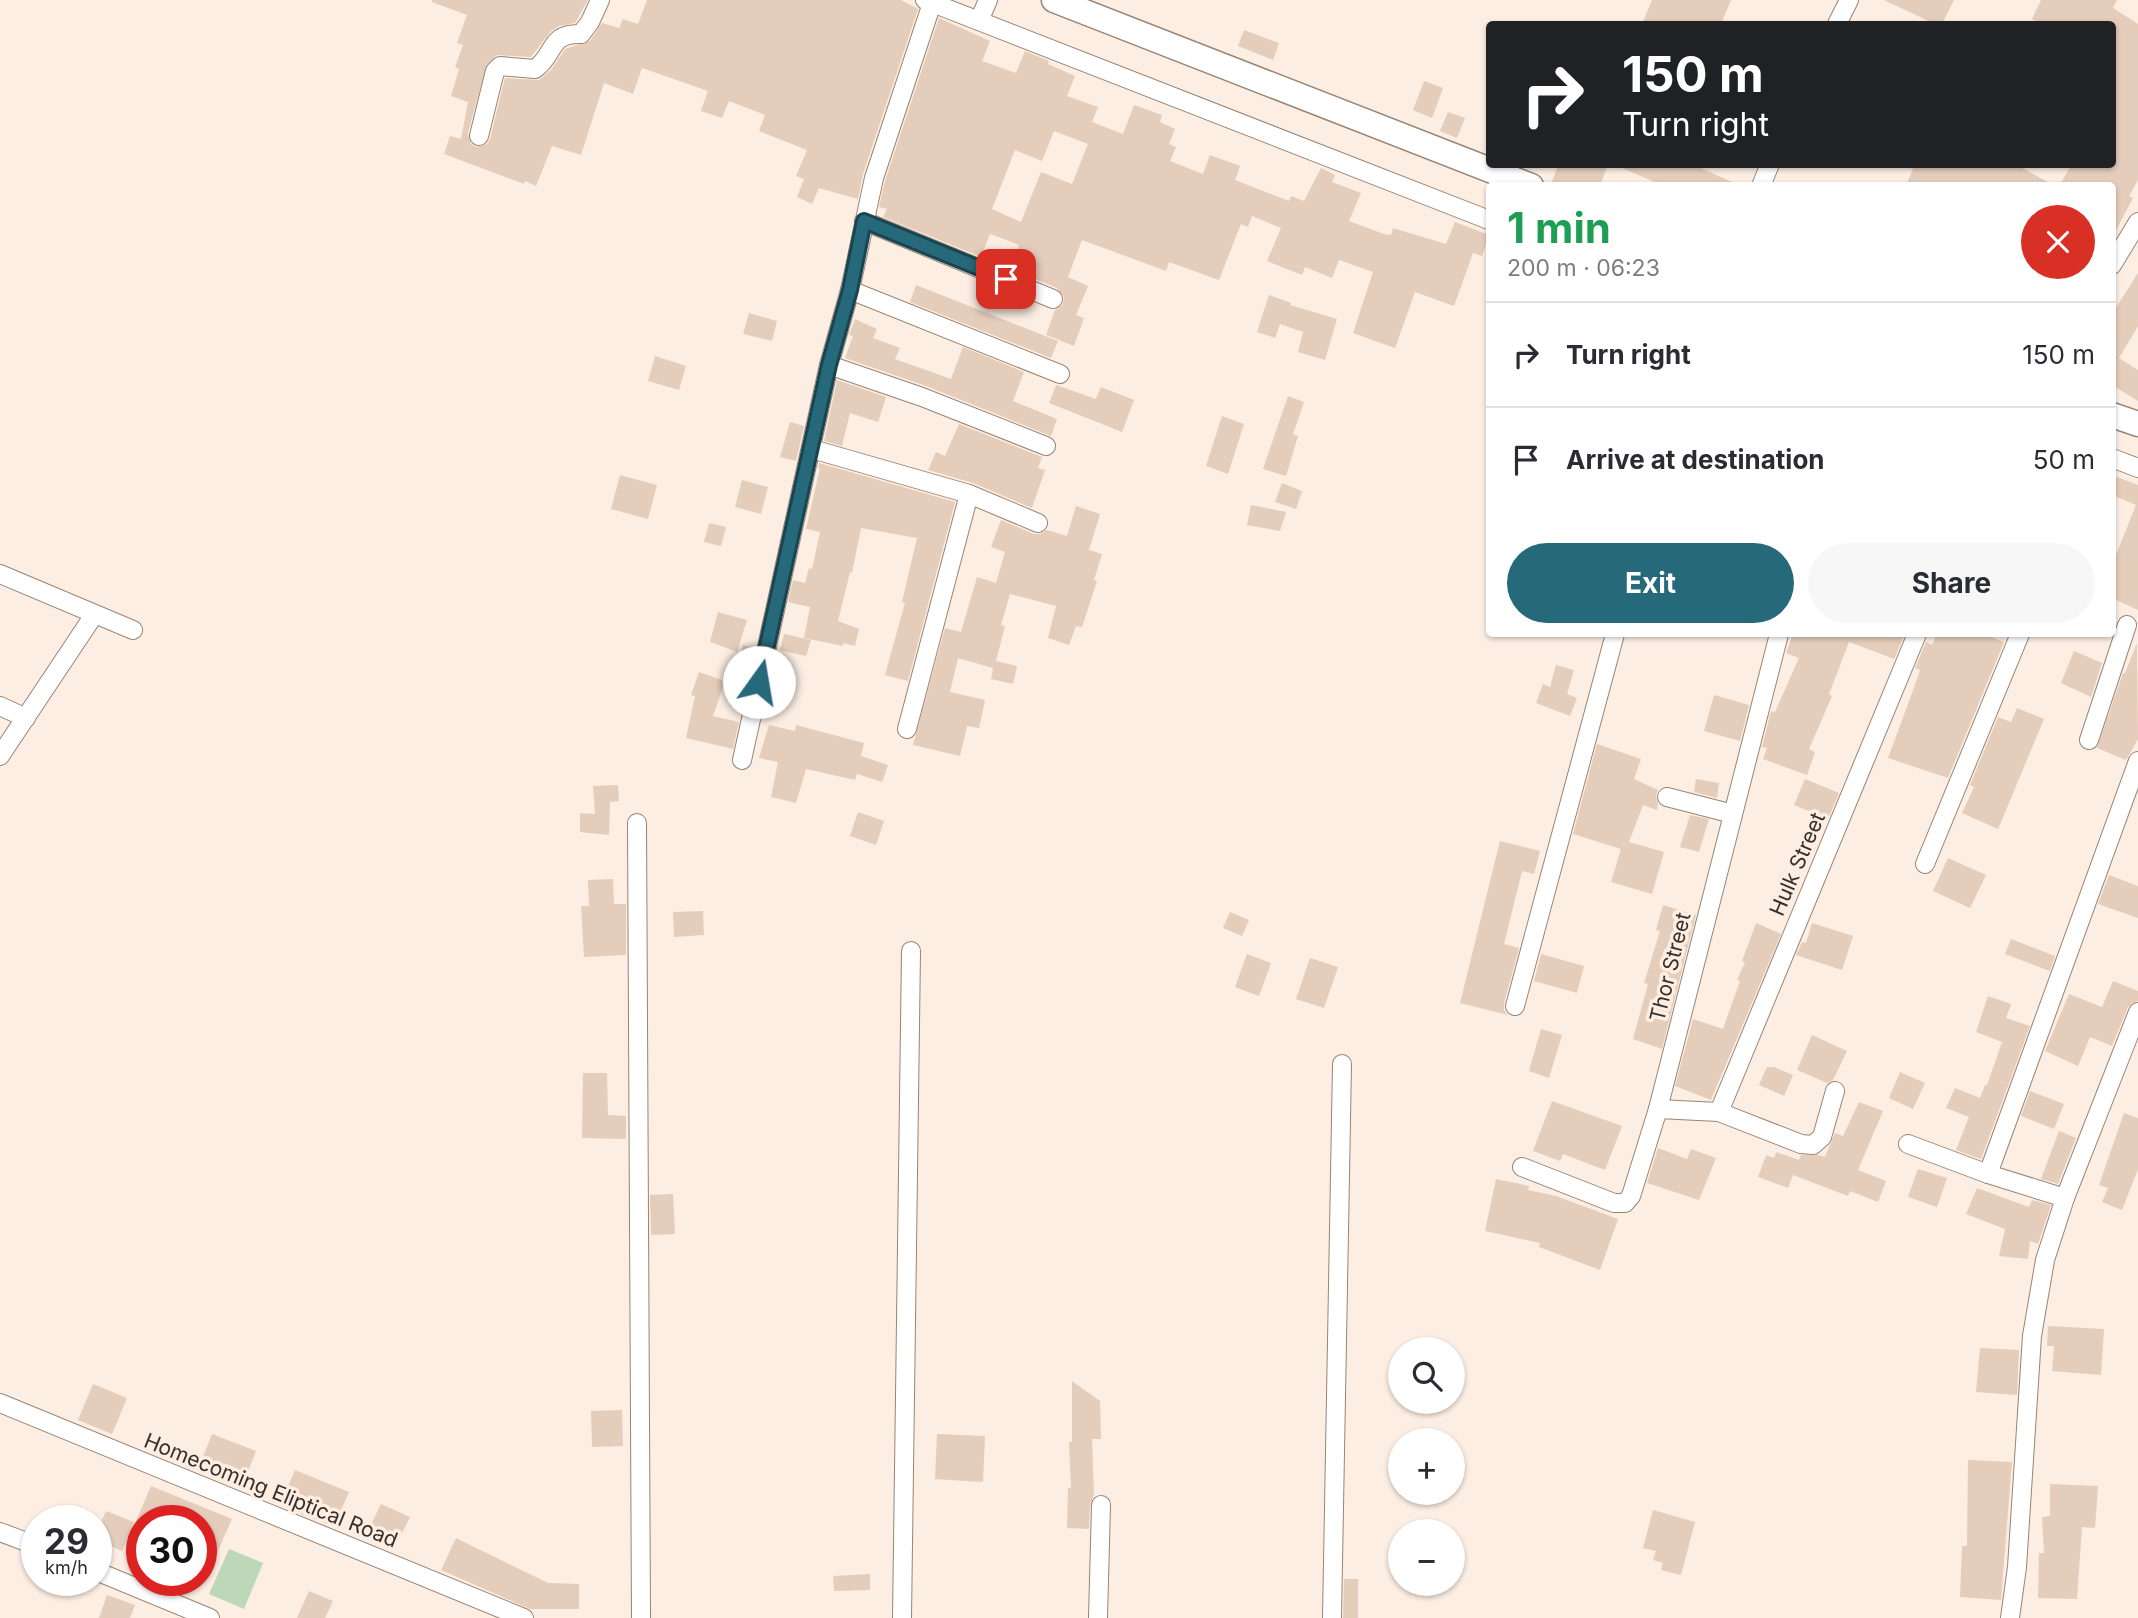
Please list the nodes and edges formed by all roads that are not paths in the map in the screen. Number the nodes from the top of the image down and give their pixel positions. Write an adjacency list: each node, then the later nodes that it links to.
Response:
1 (600, 0): 7 (street)
2 (1054, 0): 8 (street)
3 (1849, 0): 6 (street)
4 (928, 1): 5 (street); 10 (street)
5 (983, 12): 9 (street)
6 (1838, 21)
7 (479, 136)
8 (1521, 182)
9 (1486, 219)
10 (864, 221): 13 (street); 14 (street)
11 (2138, 222): 12 (street)
12 (2116, 258)
13 (850, 290): 15 (street); 16 (street)
14 (1053, 299)
15 (829, 365): 19 (street); 20 (street)
16 (1060, 374)
17 (2116, 416): 18 (street)
18 (2138, 424)
19 (1046, 446)
20 (812, 449): 23 (street); 38 (street)
21 (2116, 460): 22 (street)
22 (2138, 468)
23 (969, 494): 24 (street); 35 (street)
24 (1038, 523)
25 (0, 574): 26 (street)
26 (94, 615): 28 (street); 34 (street)
27 (2126, 625): 36 (street)
28 (133, 630)
29 (1614, 637): 45 (street)
30 (1778, 637): 41 (street, Thor Street)
31 (1916, 637): 50 (street, Hulk Street)
32 (2020, 637): 43 (street)
33 (0, 706): 34 (street)
34 (26, 718): 37 (street)
35 (907, 729)
36 (2089, 740)
37 (0, 756)
38 (742, 760)
39 (2138, 761): 53 (street)
40 (1667, 797): 41 (street)
41 (1732, 814): 49 (street, Thor Street)
42 (638, 823): 62 (street)
43 (1925, 864)
44 (911, 951): 63 (street)
45 (1515, 1006)
46 (2138, 1012): 54 (street)
47 (1342, 1064): 65 (street)
48 (1835, 1091): 50 (street)
49 (1658, 1109): 50 (street); 52 (street, Thor Street)
50 (1719, 1112)
51 (1908, 1144): 53 (street)
52 (1522, 1167)
53 (1988, 1174): 54 (street)
54 (2065, 1198): 66 (street)
55 (0, 1403): 61 (street, Homecoming Eliptical Road)
56 (1101, 1505): 64 (street)
57 (0, 1532): 58 (street)
58 (21, 1540)
59 (112, 1578): 60 (street)
60 (210, 1618)
61 (524, 1618)
62 (641, 1618)
63 (902, 1618)
64 (1098, 1618)
65 (1332, 1618)
66 (2010, 1618)

